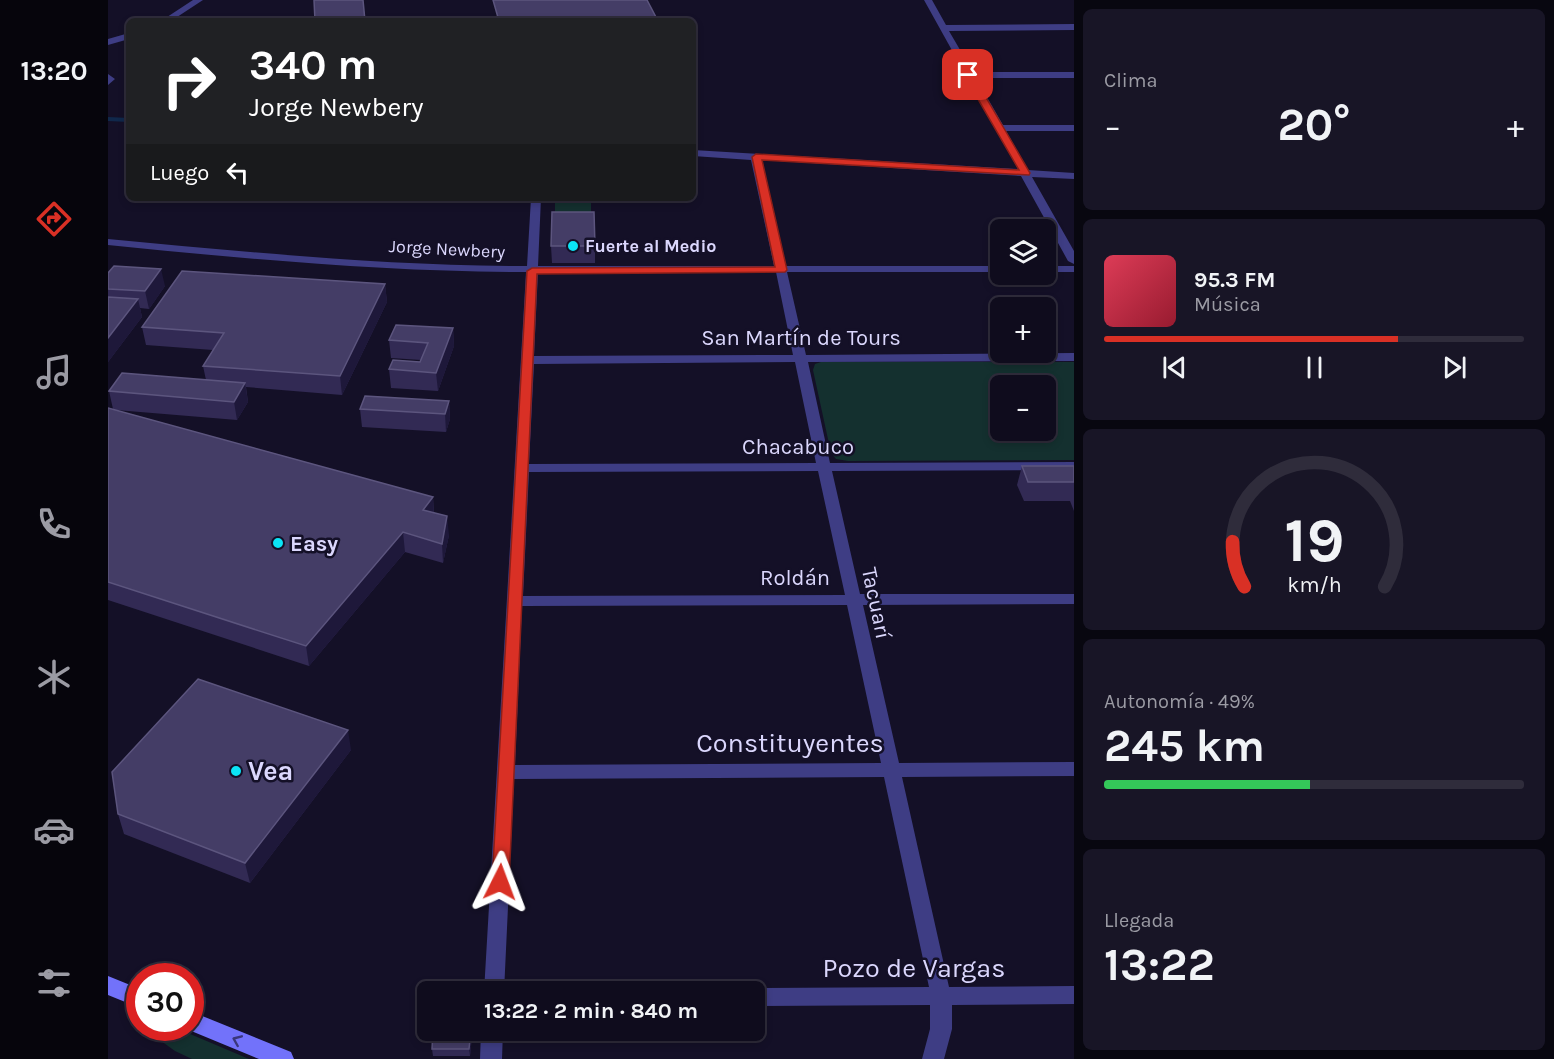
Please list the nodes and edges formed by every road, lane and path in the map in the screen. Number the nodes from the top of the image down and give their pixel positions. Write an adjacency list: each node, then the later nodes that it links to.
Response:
1 (199, 0): 3 (street)
2 (928, 0): 5 (street)
3 (170, 18)
4 (1074, 27): 5 (street)
5 (943, 28): 8 (street)
6 (126, 37): 7 (street)
7 (108, 42)
8 (968, 75): 9 (street); 12 (street)
9 (1074, 75)
10 (108, 77): 11 (street)
11 (108, 82)
12 (999, 128): 13 (street); 16 (street)
13 (1074, 128)
14 (696, 153): 15 (street)
15 (756, 157): 16 (street); 24 (street, Tacuarí)
16 (1025, 173): 17 (street); 20 (street)
17 (1074, 176)
18 (536, 201): 25 (street)
19 (108, 242): 25 (street, Jorge Newbery)
20 (1074, 261)
21 (990, 269): 24 (street, Jorge Newbery)
22 (1056, 269): 23 (street)
23 (1074, 269)
24 (781, 270): 25 (street, Jorge Newbery); 27 (street, Tacuarí)
25 (532, 271): 28 (street)
26 (1074, 357): 27 (street, San Martín de Tours)
27 (801, 358): 28 (street, San Martín de Tours); 30 (street, Tacuarí)
28 (528, 360): 31 (street)
29 (1074, 466): 30 (street, Chacabuco)
30 (824, 467): 31 (street, Chacabuco); 33 (street, Tacuarí)
31 (522, 468): 34 (street)
32 (1074, 598): 33 (street, Roldán)
33 (854, 599): 34 (street, Roldán); 36 (street, Tacuarí)
34 (515, 601): 37 (street)
35 (1074, 769): 36 (street, Constituyentes)
36 (891, 770): 37 (street, Constituyentes); 42 (street, Tacuarí)
37 (507, 772): 38 (street)
38 (495, 981)
39 (108, 985): 40 (street)
40 (126, 993)
41 (1074, 995): 42 (street, Pozo de Vargas)
42 (940, 996): 43 (street, Pozo de Vargas); 48 (street, Tacuarí)
43 (765, 997)
44 (204, 1026): 46 (street, one-way to 44)
45 (492, 1041): 47 (street)
46 (283, 1059)
47 (491, 1059)
48 (933, 1059)

